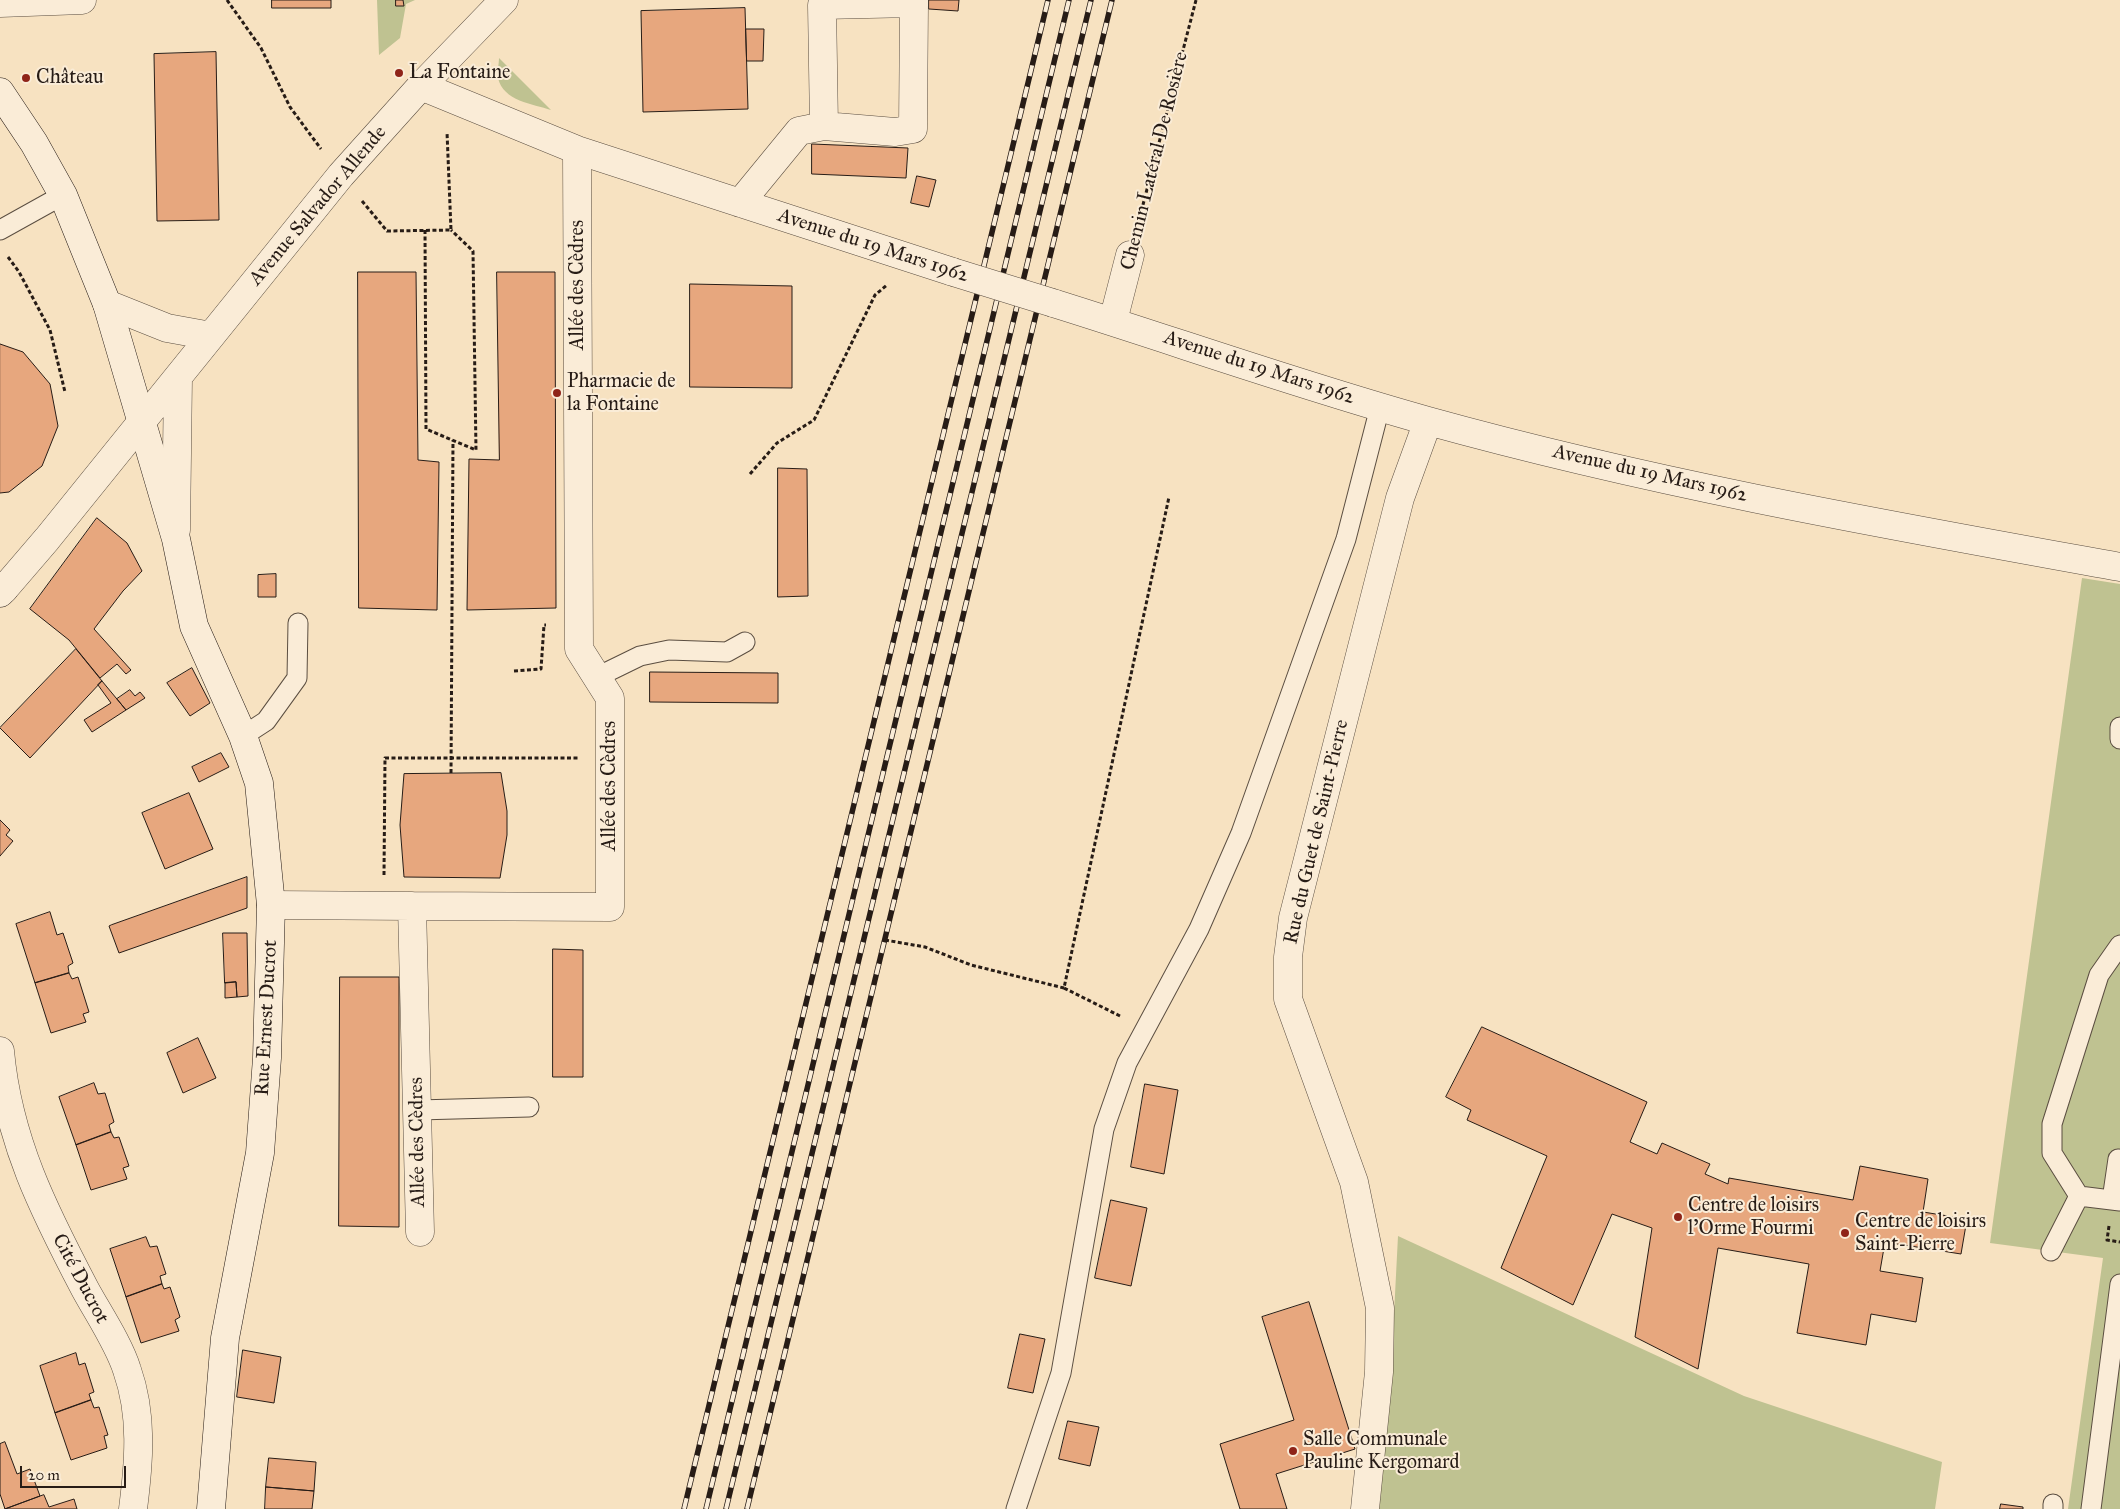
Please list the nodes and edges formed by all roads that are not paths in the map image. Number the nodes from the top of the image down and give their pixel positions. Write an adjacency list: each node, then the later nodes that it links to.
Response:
1 (82, 0): 4 (street)
2 (504, 0): 5 (street, Avenue Salvador Allende)
3 (914, 1): 7 (street); 7 (street)
4 (0, 4)
5 (421, 86): 8 (street, Avenue du 19 Mars 1962); 15 (street, Avenue Salvador Allende)
6 (0, 92): 9 (street)
7 (824, 126): 10 (street)
8 (577, 150): 10 (street, Avenue du 19 Mars 1962); 25 (street, Allée des Cèdres)
9 (63, 196): 11 (lane); 13 (street)
10 (740, 203): 14 (street, Avenue du 19 Mars 1962, bridge)
11 (0, 230)
12 (1130, 255): 14 (street, Chemin Latéral De Rosière)
13 (107, 304): 15 (street); 18 (street)
14 (1113, 321): 17 (street, Avenue du 19 Mars 1962)
15 (211, 336): 16 (street, Avenue Salvador Allende)
16 (178, 377): 18 (street, Avenue Salvador Allende); 20 (street)
17 (1380, 407): 19 (street, Avenue du 19 Mars 1962); 45 (lane)
18 (142, 421): 20 (street); 22 (street, Avenue Salvador Allende)
19 (1428, 421): 21 (street, Avenue du 19 Mars 1962); 46 (street, Rue du Guet de Saint-Pierre)
20 (176, 539): 27 (street, Rue Ernest Ducrot)
21 (2120, 567)
22 (1, 590)
23 (298, 623): 27 (lane)
24 (745, 642): 25 (lane)
25 (597, 677): 30 (street, Allée des Cèdres)
26 (2120, 727): 28 (lane)
27 (243, 736): 29 (street, Rue Ernest Ducrot)
28 (2120, 739)
29 (271, 905): 30 (street); 44 (street, Rue Ernest Ducrot)
30 (412, 906): 34 (street, Allée des Cèdres)
31 (2120, 945): 36 (lane)
32 (0, 1051): 43 (street, Cité Ducrot)
33 (529, 1107): 34 (lane)
34 (418, 1110): 38 (street, Allée des Cèdres)
35 (2120, 1160): 37 (lane)
36 (2079, 1196): 37 (lane); 39 (lane)
37 (2116, 1201)
38 (420, 1232)
39 (2051, 1251)
40 (2120, 1284): 41 (lane)
41 (2117, 1328): 42 (lane)
42 (2112, 1414): 47 (lane)
43 (133, 1509)
44 (211, 1509)
45 (1016, 1509)
46 (1365, 1509)
47 (2091, 1509)

